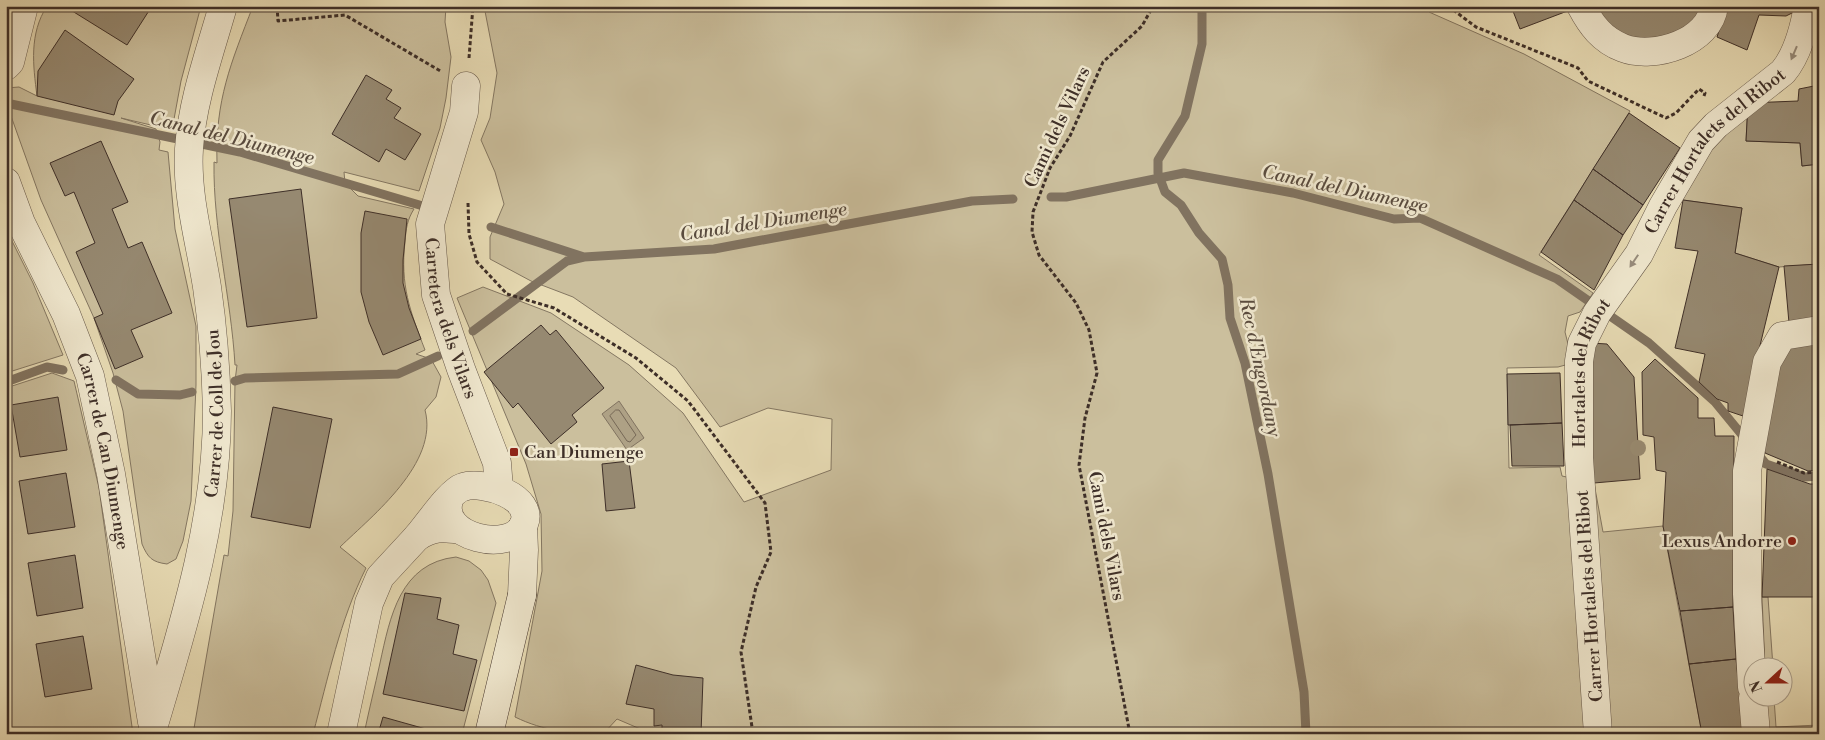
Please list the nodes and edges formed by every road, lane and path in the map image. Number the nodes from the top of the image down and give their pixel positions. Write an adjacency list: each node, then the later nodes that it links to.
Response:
1 (24, 6): 10 (street)
2 (223, 6): 29 (street, Carrer de Coll de Jou)
3 (277, 6): 11 (path)
4 (473, 6): 11 (path)
5 (1152, 6): 33 (path, Cami dels Vilars)
6 (1448, 6): 12 (path)
7 (1581, 6): 8 (street)
8 (1714, 6)
9 (1808, 6): 15 (street, Carrer Hortalets del Ribot, one-way to 15)
10 (6, 66)
11 (466, 86): 20 (street, Carretera dels Vilars)
12 (1703, 100)
13 (6, 182): 29 (street, Carrer de Can Diumenge)
14 (468, 194): 32 (path)
15 (1604, 303): 18 (street, Hortalets del Ribot)
16 (1819, 330): 17 (street)
17 (1752, 437): 19 (path); 27 (street)
18 (1579, 458): 34 (street, Carrer Hortalets del Ribot)
19 (1819, 472)
20 (498, 489): 21 (street); 22 (street)
21 (449, 500): 23 (street); 24 (street)
22 (523, 526): 25 (street); 26 (street)
23 (460, 530): 24 (street); 25 (street)
24 (417, 537): 30 (street)
25 (491, 540): 26 (street)
26 (522, 595): 31 (street)
27 (1750, 658)
28 (1754, 708): 35 (street)
29 (154, 731)
30 (341, 734)
31 (489, 734)
32 (753, 734)
33 (1130, 734)
34 (1598, 734)
35 (1756, 734)

